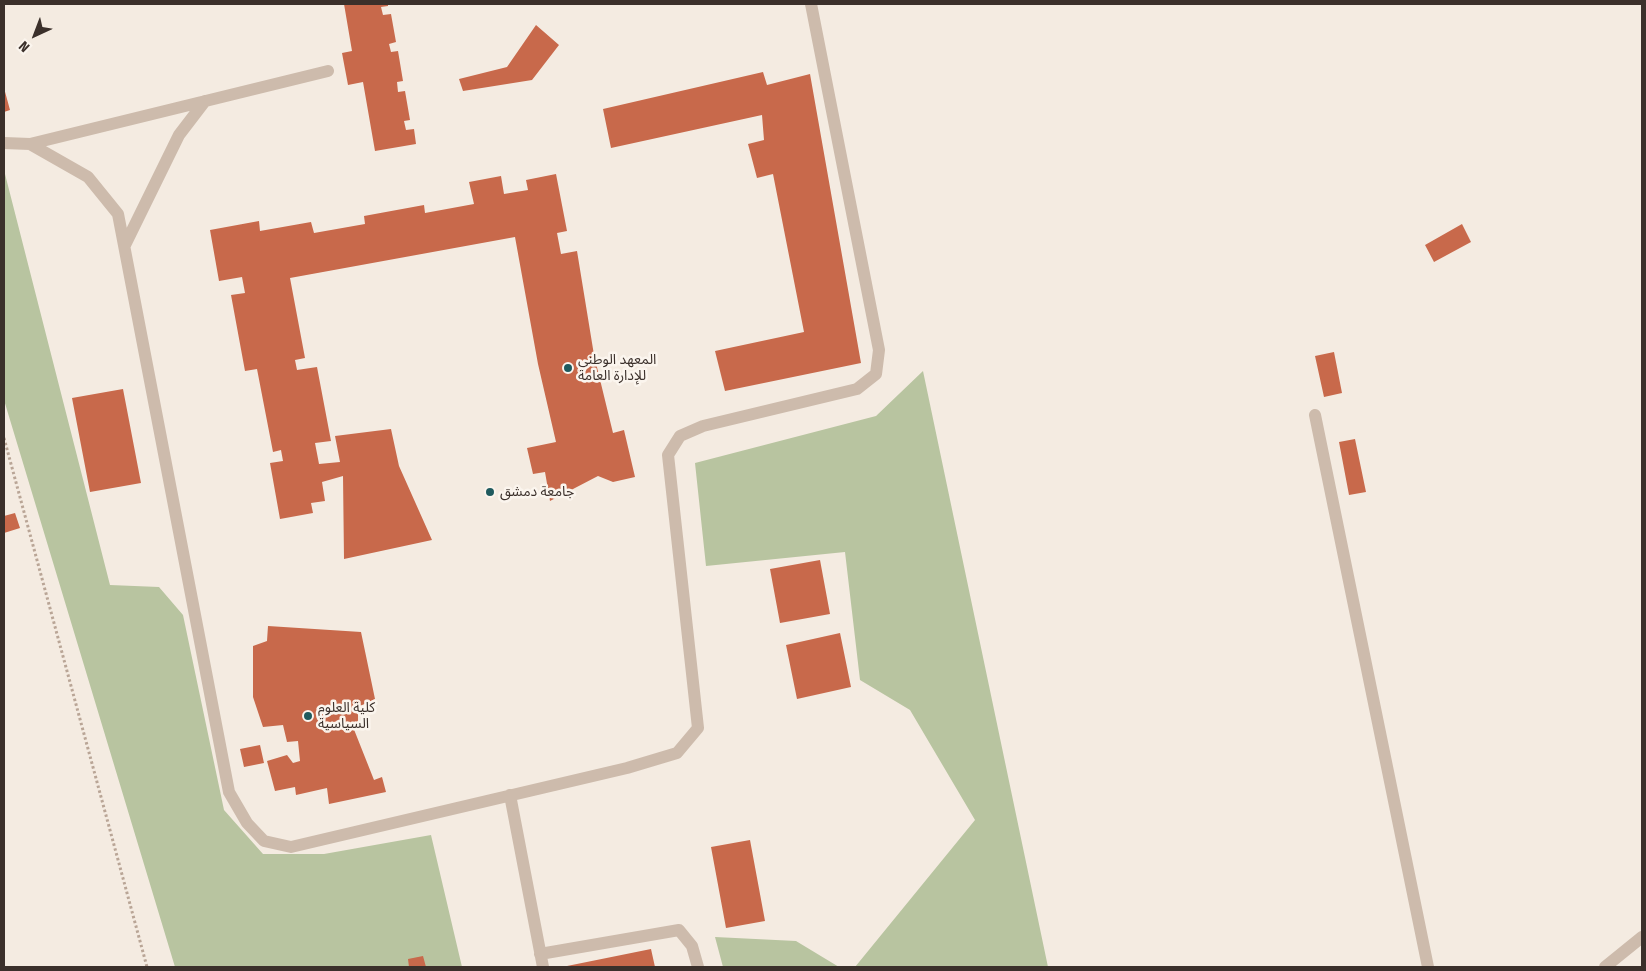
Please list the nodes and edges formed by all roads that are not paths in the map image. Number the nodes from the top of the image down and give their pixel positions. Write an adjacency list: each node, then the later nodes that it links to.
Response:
1 (811, 4): 8 (street)
2 (328, 71): 3 (street)
3 (205, 101): 5 (street); 6 (street)
4 (4, 143): 5 (street)
5 (30, 144): 6 (street)
6 (124, 245): 8 (street)
7 (1315, 415): 13 (street)
8 (510, 795): 10 (street)
9 (1642, 937): 14 (street)
10 (540, 954): 11 (street); 12 (street)
11 (543, 967)
12 (698, 967)
13 (1428, 967)
14 (1604, 967)

